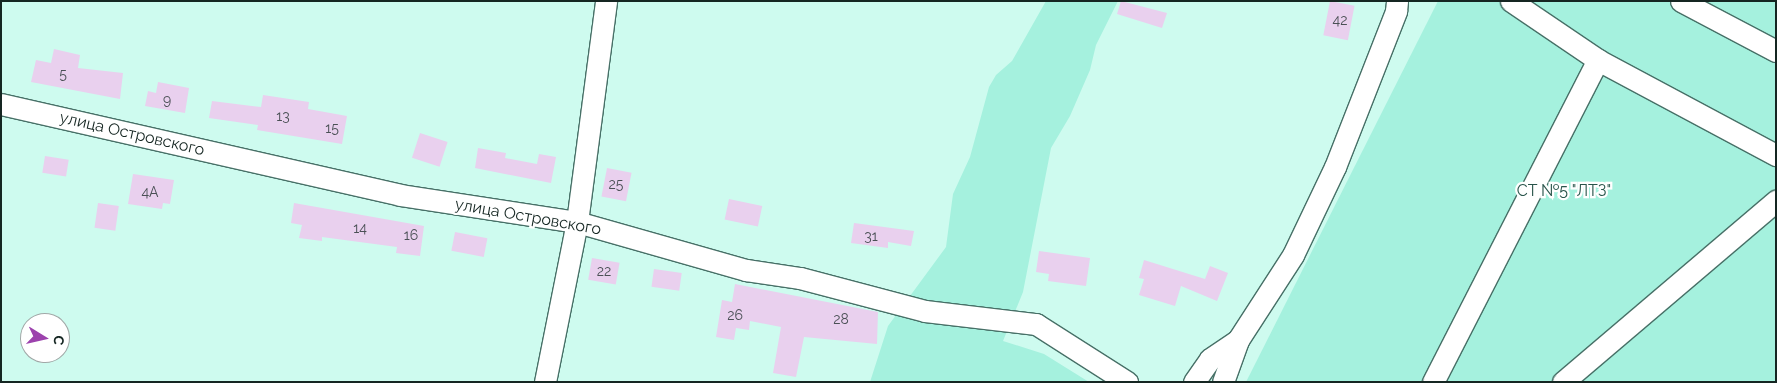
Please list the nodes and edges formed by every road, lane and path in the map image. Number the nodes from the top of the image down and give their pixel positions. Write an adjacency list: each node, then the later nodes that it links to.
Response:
1 (606, 1): 10 (street)
2 (1397, 1): 11 (street)
3 (1511, 1): 6 (street)
4 (1681, 1): 5 (street)
5 (1776, 51)
6 (1598, 60): 8 (street); 16 (street)
7 (1, 104): 10 (street, улица Островского)
8 (1776, 156)
9 (1776, 201): 17 (street)
10 (577, 222): 12 (street); 13 (street, улица Островского)
11 (1238, 340): 14 (street); 15 (street)
12 (545, 382)
13 (1127, 382)
14 (1194, 382)
15 (1222, 382)
16 (1433, 382)
17 (1563, 382)

